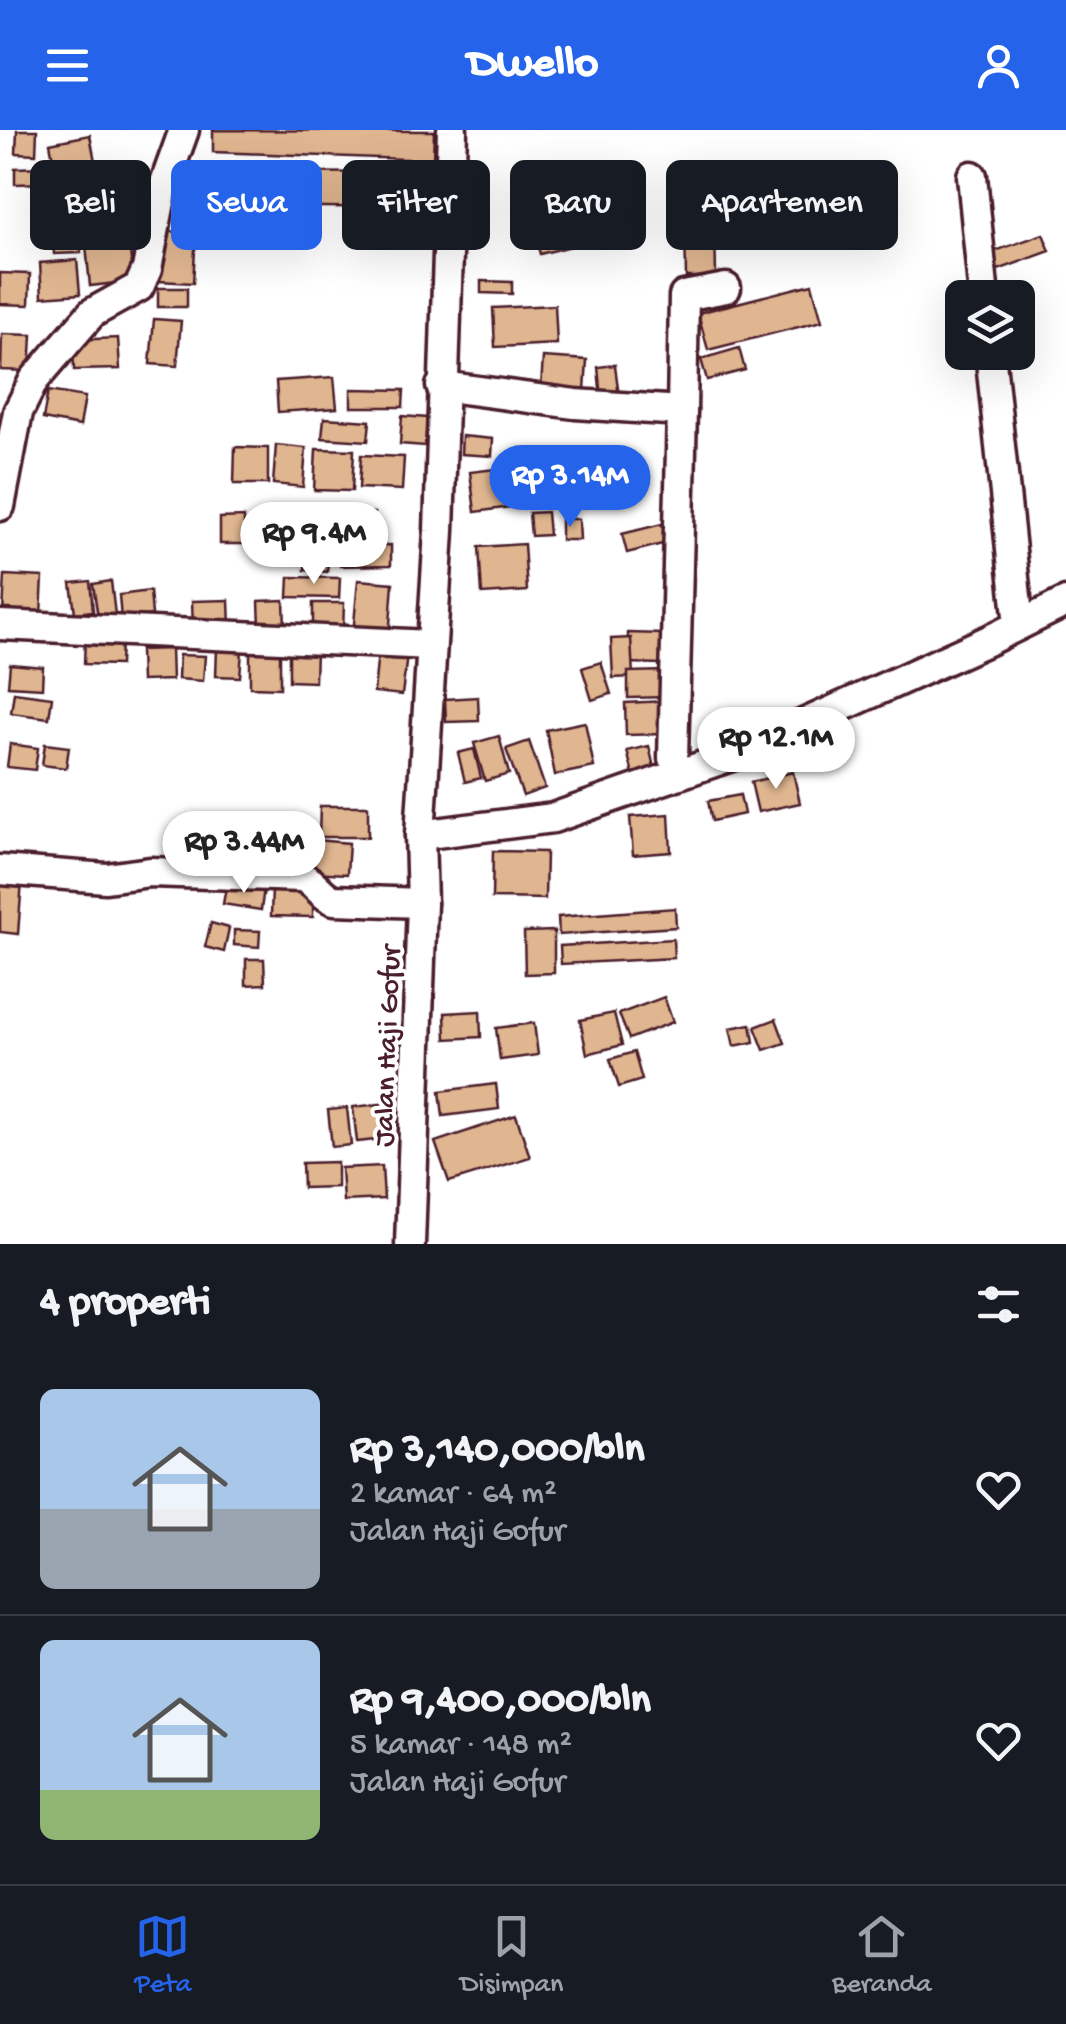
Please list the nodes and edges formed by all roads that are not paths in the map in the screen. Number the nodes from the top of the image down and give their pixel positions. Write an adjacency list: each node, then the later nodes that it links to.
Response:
1 (184, 130): 9 (street)
2 (452, 130): 7 (street, Jalan Haji Gofur)
3 (972, 176): 4 (street)
4 (982, 280)
5 (726, 288): 8 (street)
6 (992, 370): 11 (street)
7 (442, 386): 8 (street); 13 (street, Jalan Haji Gofur)
8 (682, 411): 14 (street)
9 (0, 506)
10 (1066, 602): 11 (street)
11 (1018, 625): 15 (street)
12 (0, 626): 13 (street)
13 (431, 646): 15 (street, Jalan Haji Gofur)
14 (672, 758)
15 (420, 835): 17 (street, Jalan Haji Gofur)
16 (0, 870): 17 (street)
17 (422, 903): 18 (street, Jalan Haji Gofur)
18 (410, 1244)

